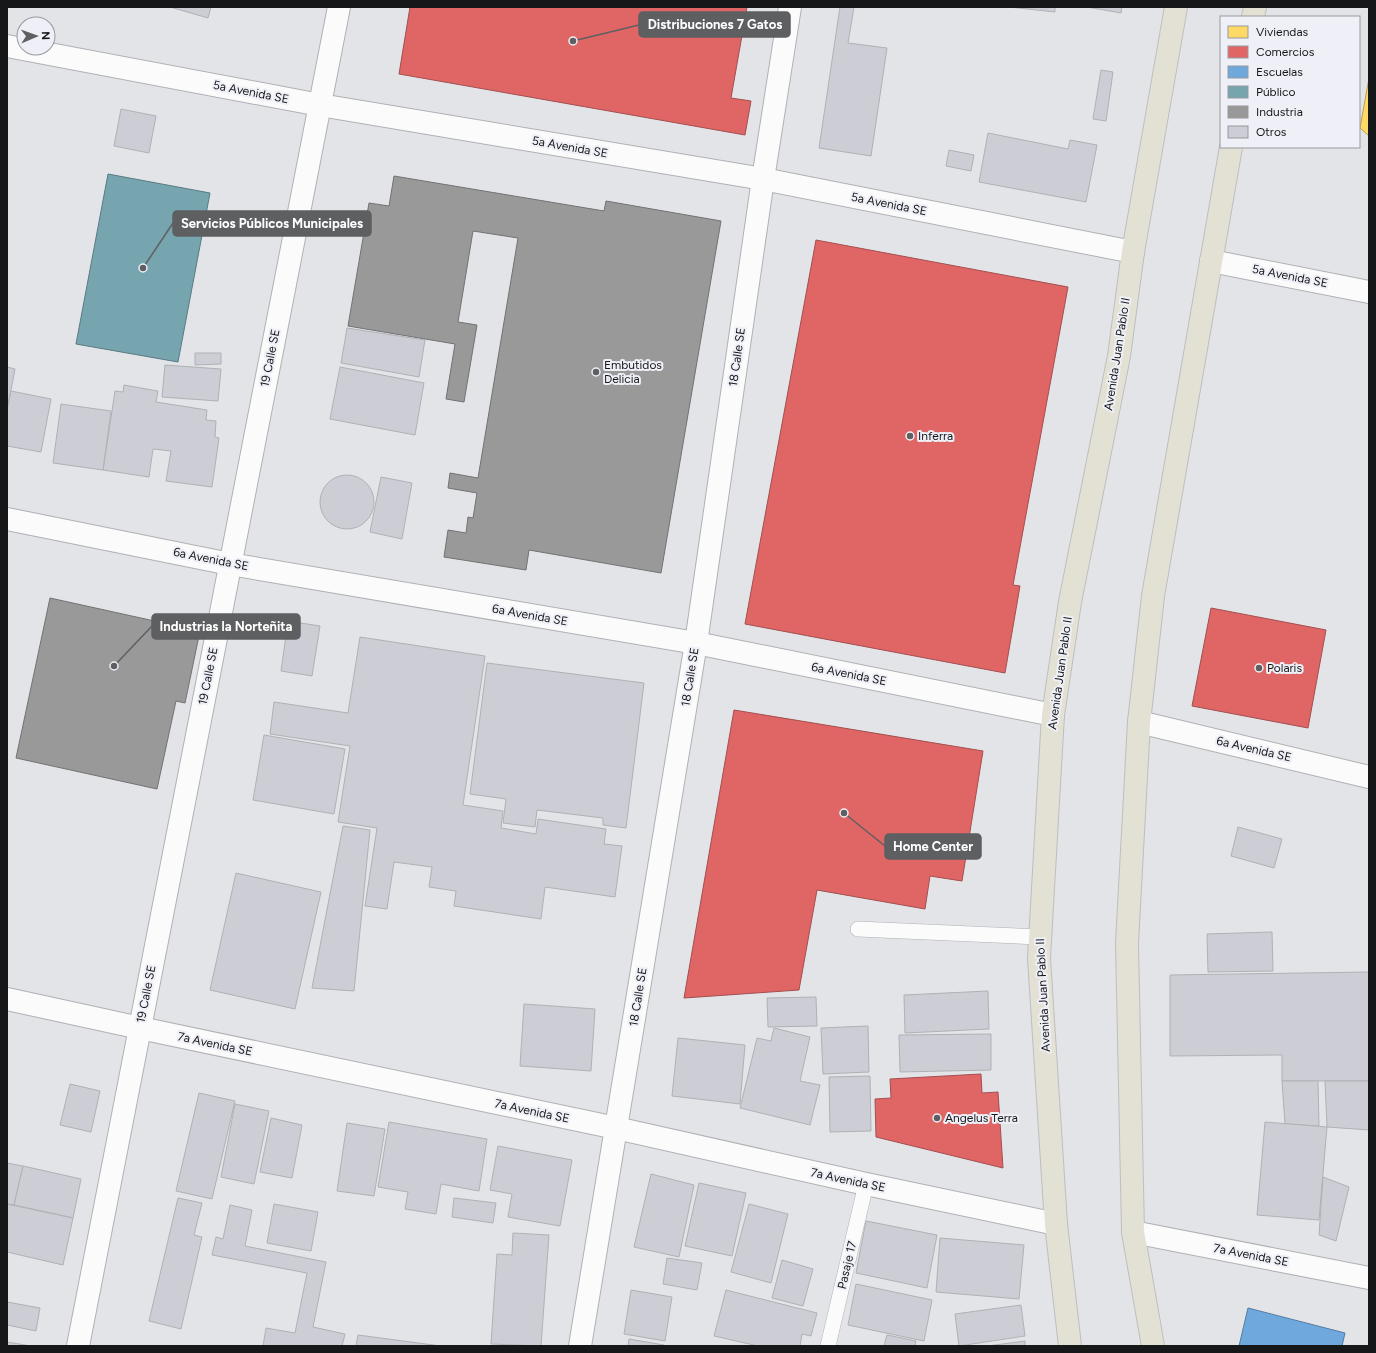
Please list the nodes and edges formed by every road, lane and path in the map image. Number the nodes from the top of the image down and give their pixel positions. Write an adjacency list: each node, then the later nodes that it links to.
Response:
1 (339, 7): 5 (street, 19 Calle SE)
2 (790, 7): 7 (street, 18 Calle SE)
3 (1176, 7): 8 (highway, Avenida Juan Pablo II)
4 (7, 46): 5 (street, 5a Avenida SE)
5 (320, 105): 7 (street, 5a Avenida SE); 12 (street, 19 Calle SE)
6 (1231, 148): 9 (highway)
7 (763, 179): 8 (street, 5a Avenida SE); 13 (street, 18 Calle SE)
8 (1133, 252): 14 (highway, Avenida Juan Pablo II)
9 (1211, 261): 10 (street, 5a Avenida SE); 15 (highway)
10 (1369, 292)
11 (7, 519): 12 (street, 6a Avenida SE)
12 (230, 564): 13 (street, 6a Avenida SE); 20 (street, 19 Calle SE)
13 (696, 643): 14 (street, 6a Avenida SE); 21 (street, 18 Calle SE)
14 (1053, 715): 18 (highway, Avenida Juan Pablo II)
15 (1139, 722): 16 (street, 6a Avenida SE); 24 (highway)
16 (1369, 777)
17 (858, 929): 18 (lane)
18 (1039, 937): 23 (highway, Avenida Juan Pablo II)
19 (7, 999): 20 (street, 7a Avenida SE)
20 (140, 1028): 21 (street, 7a Avenida SE); 26 (street, 19 Calle SE)
21 (616, 1128): 22 (street, 7a Avenida SE); 27 (street, 18 Calle SE)
22 (866, 1184): 23 (street, 7a Avenida SE); 28 (lane, Pasaje 17)
23 (1056, 1224): 29 (highway, Avenida Juan Pablo II)
24 (1133, 1232): 25 (street, 7a Avenida SE); 30 (highway)
25 (1369, 1278)
26 (78, 1346)
27 (580, 1346)
28 (828, 1346)
29 (1070, 1346)
30 (1153, 1346)

